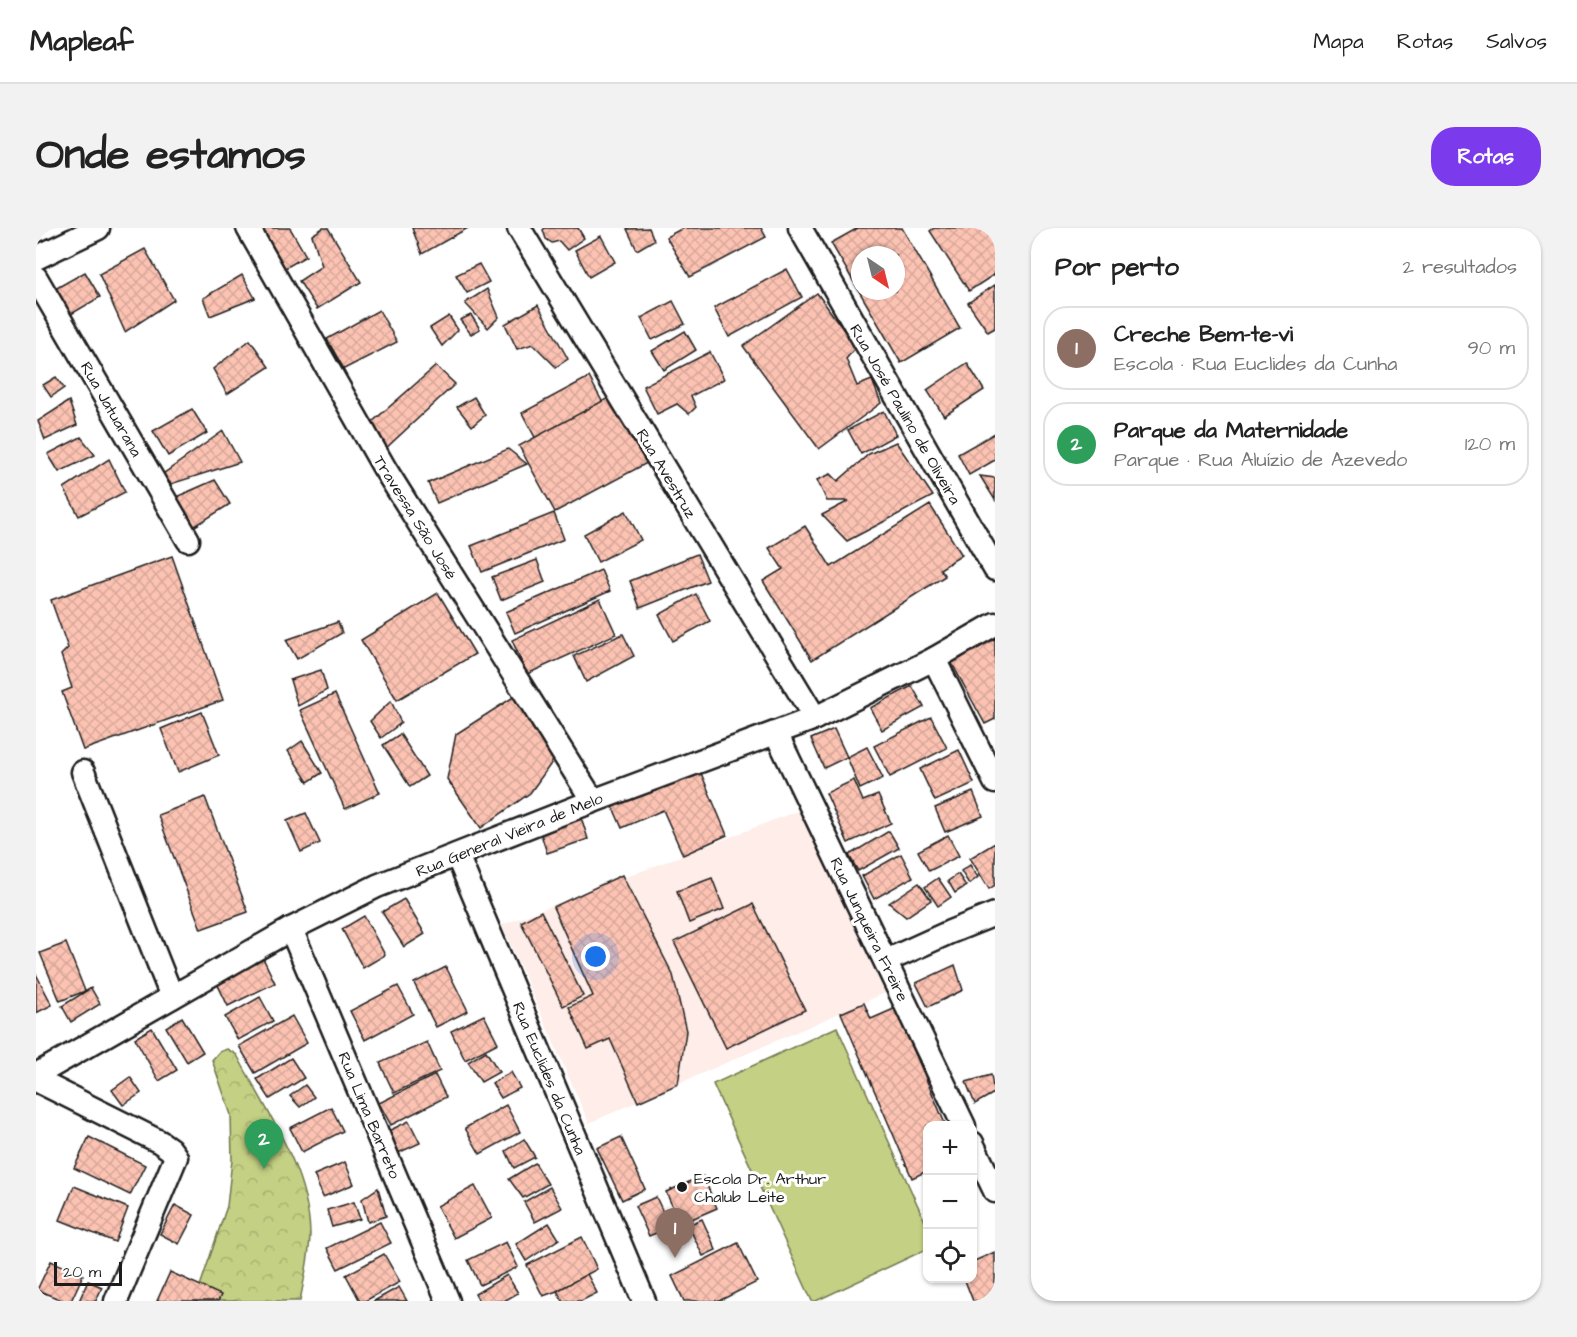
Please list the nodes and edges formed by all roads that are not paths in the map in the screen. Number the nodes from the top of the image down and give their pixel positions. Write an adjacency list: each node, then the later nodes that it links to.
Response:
1 (98, 228): 5 (street)
2 (248, 228): 15 (street, Travessa São José)
3 (519, 228): 11 (street, Rua Avestruz)
4 (800, 228): 8 (street, Rua José Paulino de Oliveira)
5 (36, 258)
6 (36, 278): 7 (street, Rua Jatuarana)
7 (188, 540)
8 (995, 569)
9 (995, 624): 10 (street, Rua General Vieira de Melo)
10 (934, 658): 11 (street, Rua General Vieira de Melo); 14 (street)
11 (815, 718): 12 (street, Rua General Vieira de Melo)
12 (776, 733): 15 (street, Rua General Vieira de Melo); 19 (street, Rua Junqueira Freire)
13 (83, 772): 20 (street)
14 (995, 782)
15 (593, 801): 16 (street, Rua General Vieira de Melo)
16 (457, 855): 18 (street, Rua General Vieira de Melo); 26 (street, Rua Euclides da Cunha)
17 (995, 914): 19 (street)
18 (291, 929): 20 (street, Rua General Vieira de Melo); 28 (street, Rua Lima Barreto)
19 (886, 961): 23 (street, Rua Junqueira Freire)
20 (172, 997): 21 (street, Rua General Vieira de Melo)
21 (36, 1075)
22 (36, 1080): 27 (street)
23 (962, 1121)
24 (982, 1150): 25 (street)
25 (995, 1191)
26 (640, 1300)
27 (116, 1301)
28 (448, 1301)

